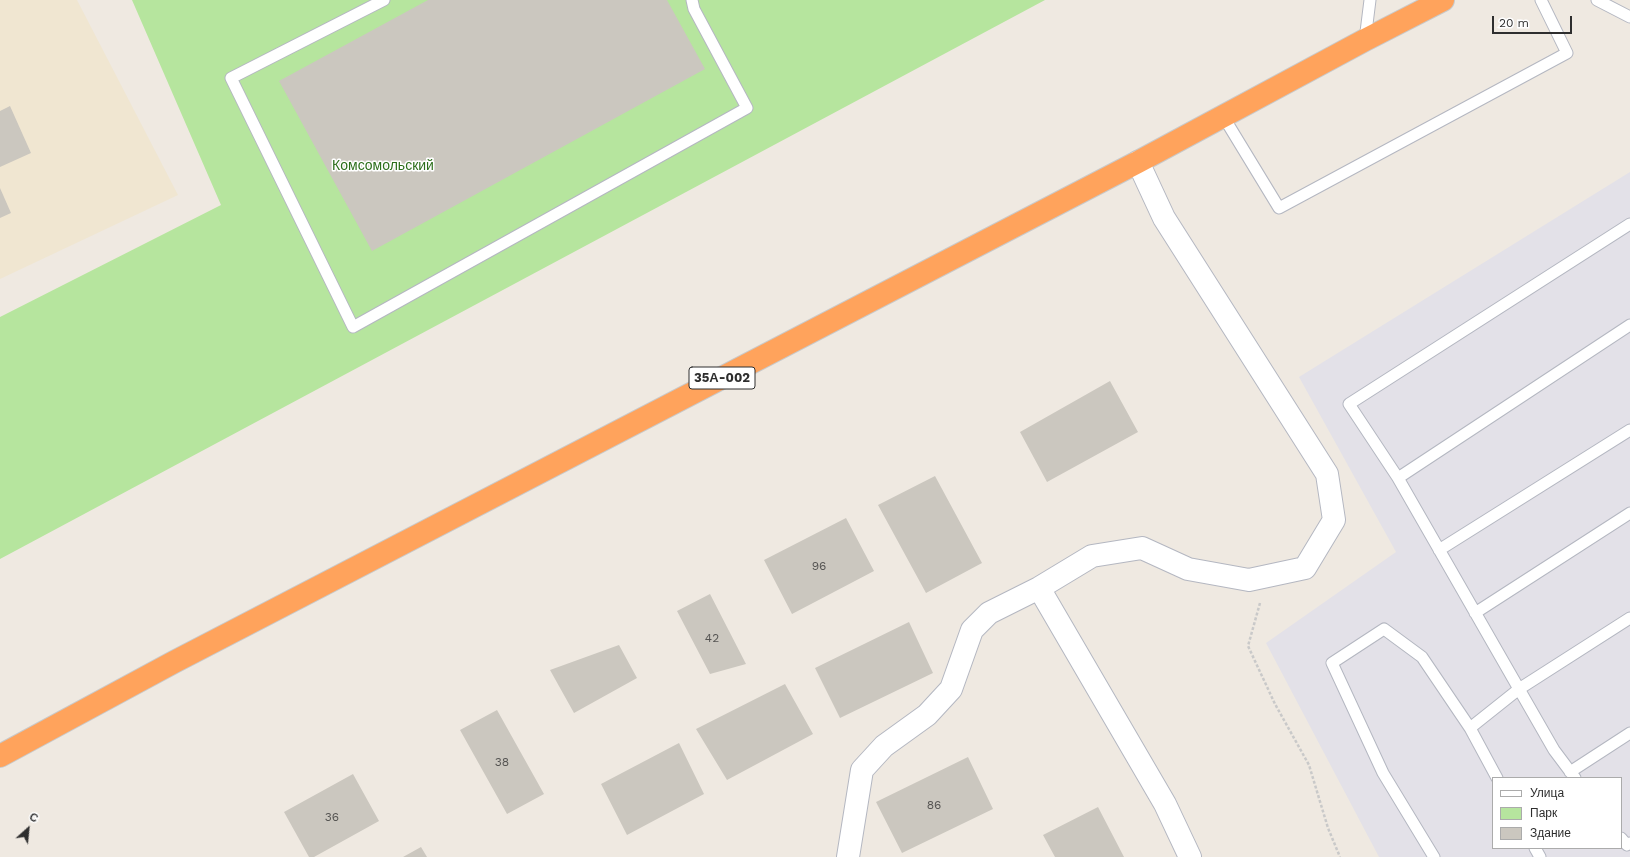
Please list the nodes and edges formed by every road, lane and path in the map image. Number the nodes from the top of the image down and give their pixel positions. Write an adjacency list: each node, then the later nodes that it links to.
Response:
1 (384, 0): 2 (lane)
2 (692, 0)
3 (1370, 0): 8 (lane)
4 (1443, 0): 8 (highway, 35А-002)
5 (1541, 0): 9 (lane)
6 (1597, 0): 7 (lane)
7 (1630, 17)
8 (1365, 40): 9 (highway, 35А-002)
9 (1223, 116): 10 (highway, 35А-002)
10 (1138, 162): 17 (street); 24 (highway, 35А-002)
11 (1630, 224): 14 (lane)
12 (1630, 325): 14 (lane)
13 (1630, 430): 16 (lane)
14 (1398, 478): 16 (lane)
15 (1630, 513): 19 (lane)
16 (1439, 550): 19 (lane)
17 (1268, 576): 18 (street); 31 (path)
18 (1039, 588): 29 (street); 30 (street)
19 (1475, 613): 21 (lane)
20 (1630, 618): 21 (lane)
21 (1519, 689): 22 (lane); 25 (lane)
22 (1470, 728): 26 (lane); 32 (lane)
23 (1630, 733): 25 (lane)
24 (0, 756)
25 (1572, 775)
26 (1496, 777)
27 (1622, 839): 28 (lane)
28 (1630, 843)
29 (848, 857)
30 (1190, 857)
31 (1340, 857)
32 (1434, 857)

